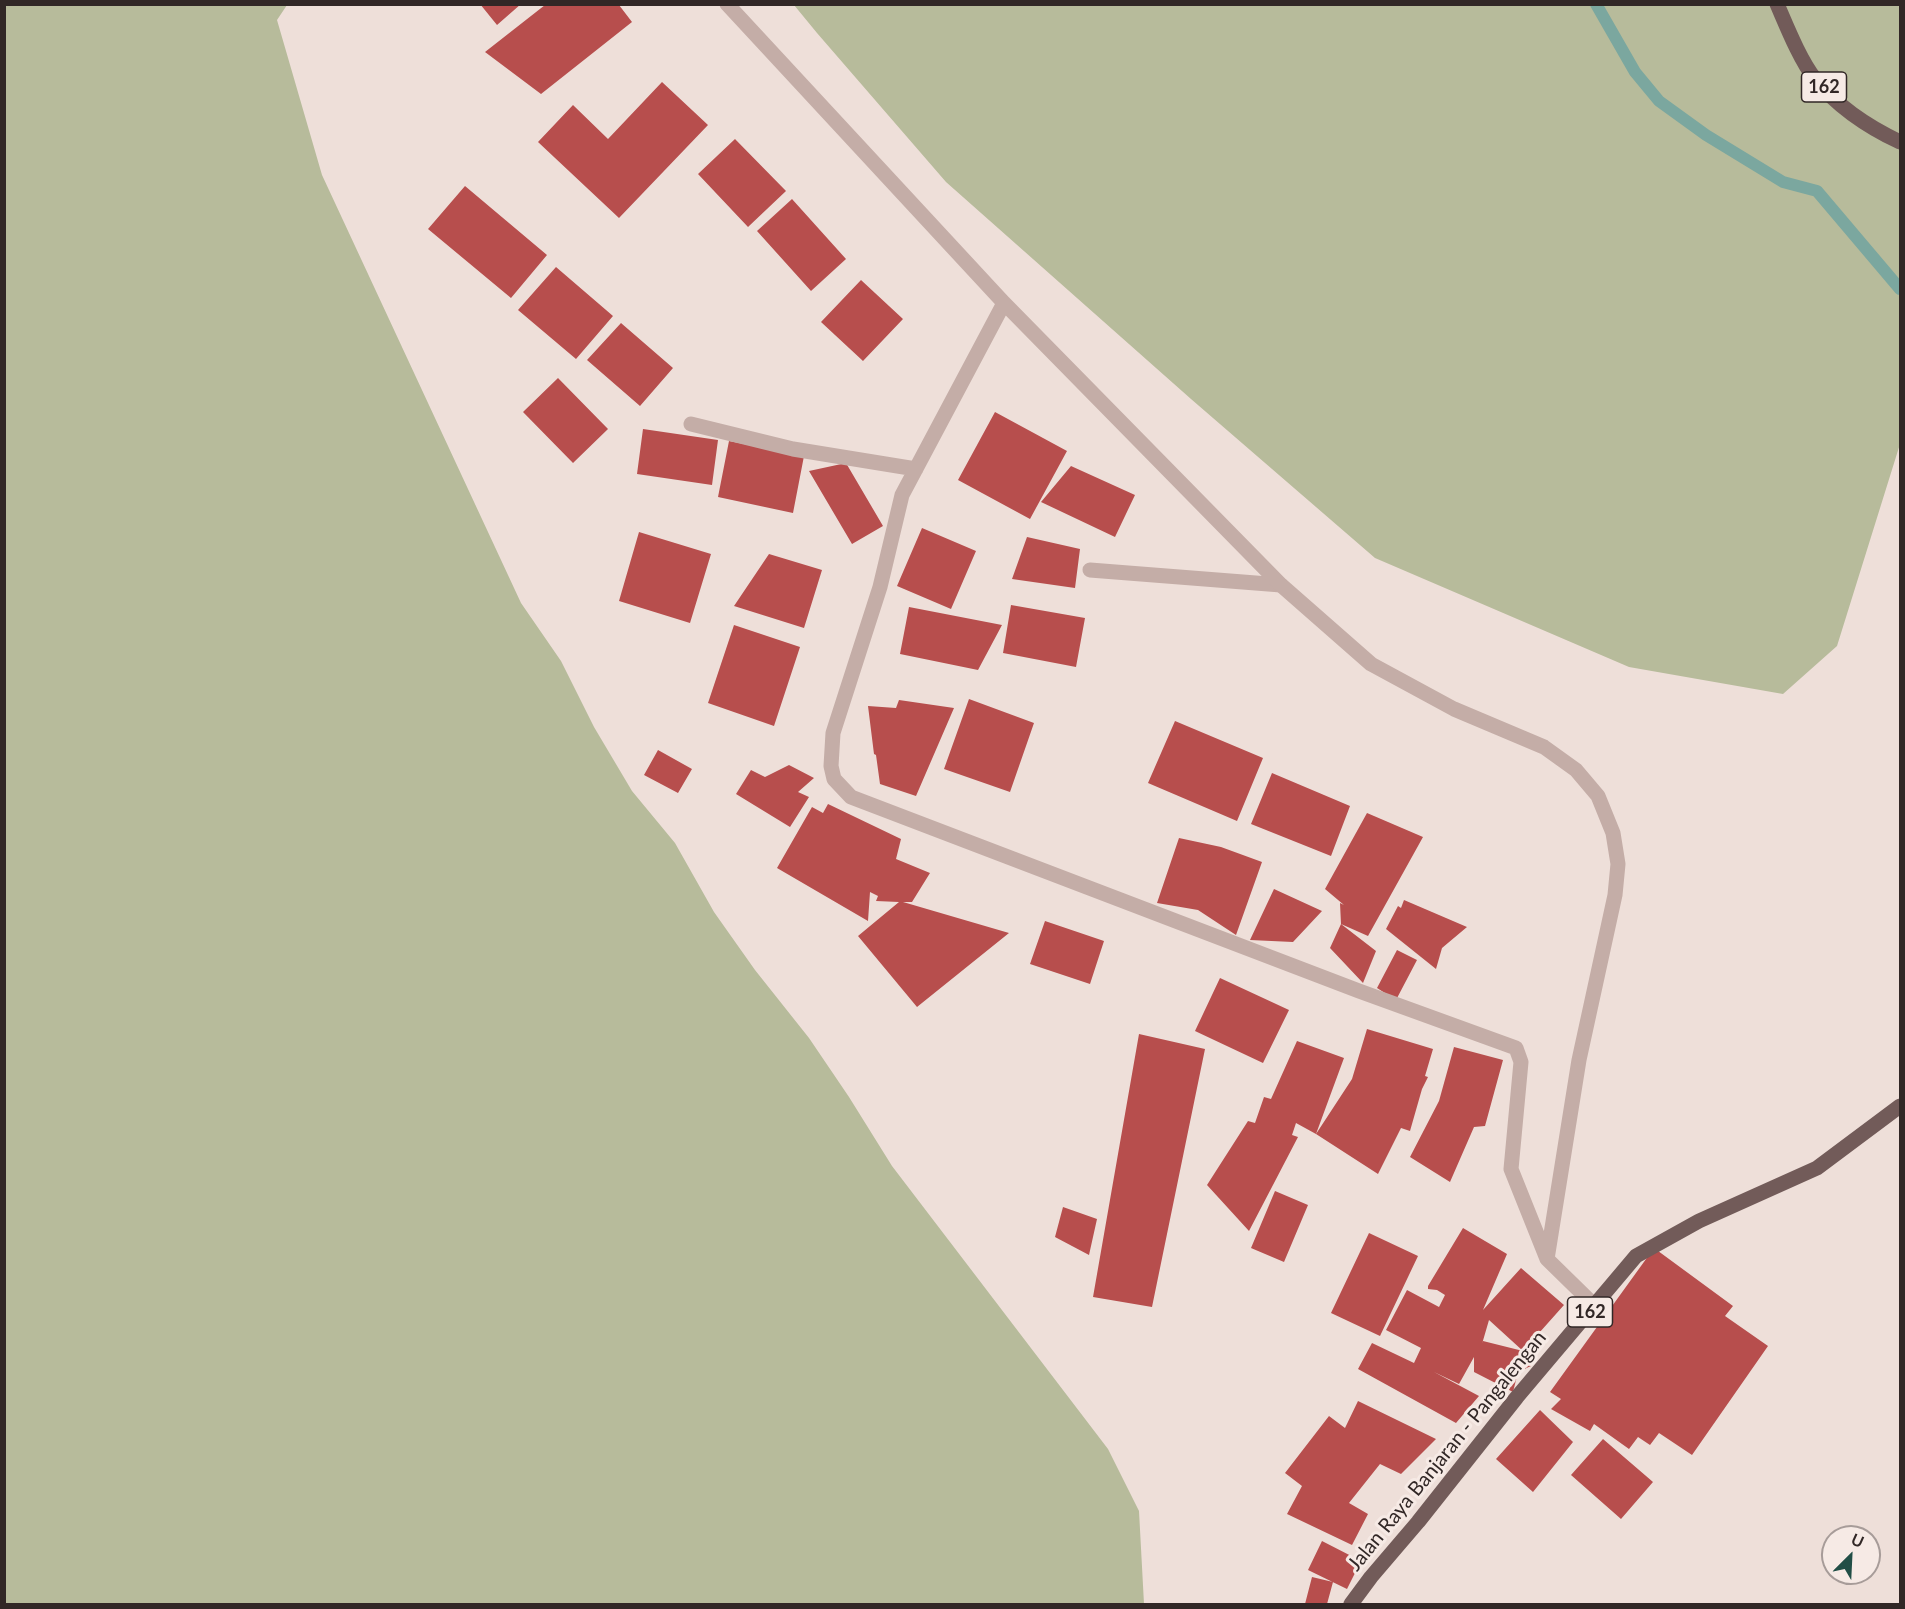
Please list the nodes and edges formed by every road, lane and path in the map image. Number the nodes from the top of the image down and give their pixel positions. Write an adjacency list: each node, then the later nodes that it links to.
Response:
1 (727, 4): 4 (street)
2 (1777, 4): 3 (main road, 162)
3 (1900, 142)
4 (1004, 303): 6 (street); 8 (street)
5 (691, 424): 6 (street)
6 (916, 469): 10 (street)
7 (1090, 570): 8 (street)
8 (1281, 585): 10 (street)
9 (1900, 1106): 11 (main road, Jalan Raya Banjaran - Pangalengan / 162)
10 (1546, 1259): 11 (street)
11 (1595, 1306): 12 (main road, Jalan Raya Banjaran - Pangalengan / 162)
12 (1351, 1605)

